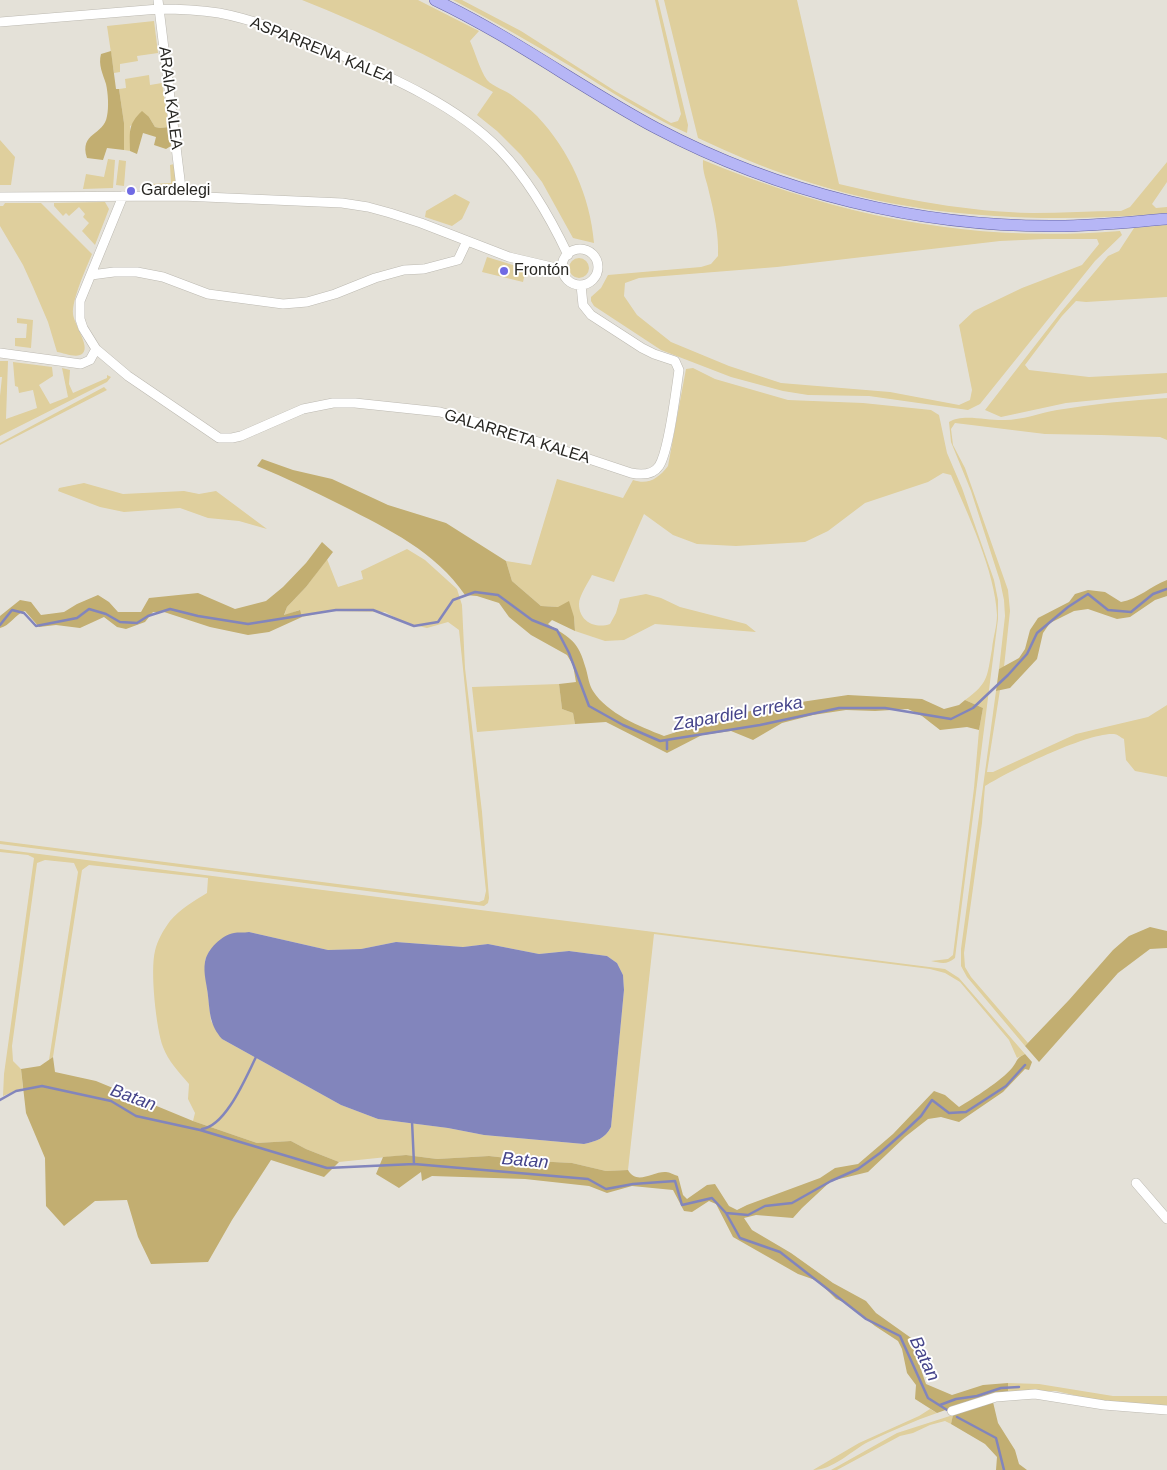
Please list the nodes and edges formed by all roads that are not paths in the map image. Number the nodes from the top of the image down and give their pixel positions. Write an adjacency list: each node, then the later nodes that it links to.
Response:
1 (435, 0): 7 (main road)
2 (158, 4): 3 (street, ASPARRENA KALEA); 5 (street, ARAIA KALEA); 9 (street, ASPARRENA KALEA)
3 (0, 22)
4 (124, 196): 5 (street); 6 (street); 11 (street, GALARRETA KALEA)
5 (182, 196): 8 (street)
6 (0, 197)
7 (1167, 218)
8 (467, 241): 10 (street); 11 (street)
9 (568, 255): 10 (street); 12 (street)
10 (562, 267): 12 (street)
11 (91, 275): 13 (street, GALARRETA KALEA)
12 (581, 285): 13 (street, GALARRETA KALEA)
13 (96, 349): 14 (street)
14 (0, 353)
15 (1136, 1182): 16 (street)
16 (1167, 1219)
17 (1167, 1410): 18 (street)
18 (952, 1411)

